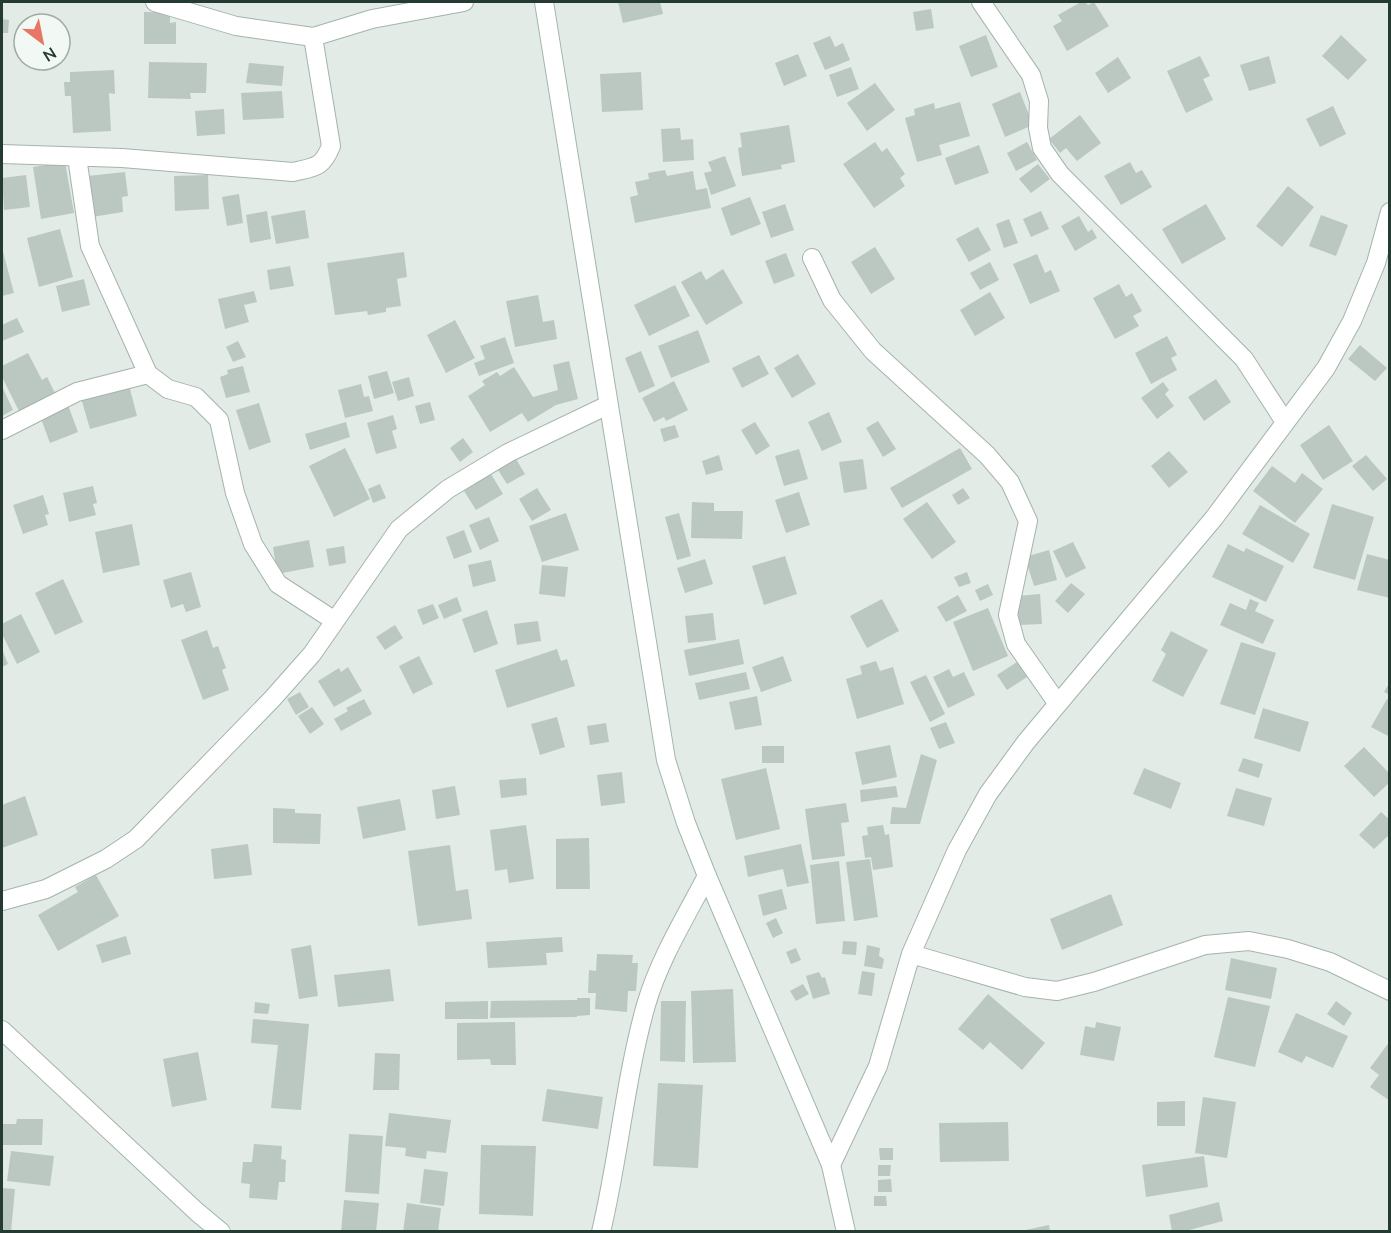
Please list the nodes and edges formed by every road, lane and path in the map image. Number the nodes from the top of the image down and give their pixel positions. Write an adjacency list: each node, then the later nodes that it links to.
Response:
1 (155, 2): 5 (street)
2 (464, 2): 5 (street)
3 (544, 2): 11 (street)
4 (981, 2): 12 (street)
5 (313, 37): 7 (street)
6 (2, 154): 7 (street)
7 (77, 156): 10 (street)
8 (1389, 212): 12 (street)
9 (812, 258): 15 (street)
10 (148, 374): 13 (street); 14 (street)
11 (608, 405): 14 (street); 16 (street)
12 (1285, 422): 15 (street)
13 (2, 430)
14 (335, 621): 17 (street)
15 (1058, 704): 18 (street)
16 (707, 876): 21 (street); 23 (street)
17 (2, 901)
18 (910, 954): 19 (street); 21 (street)
19 (1389, 991)
20 (2, 1030): 22 (street)
21 (831, 1165): 24 (street)
22 (221, 1232)
23 (602, 1232)
24 (846, 1232)

